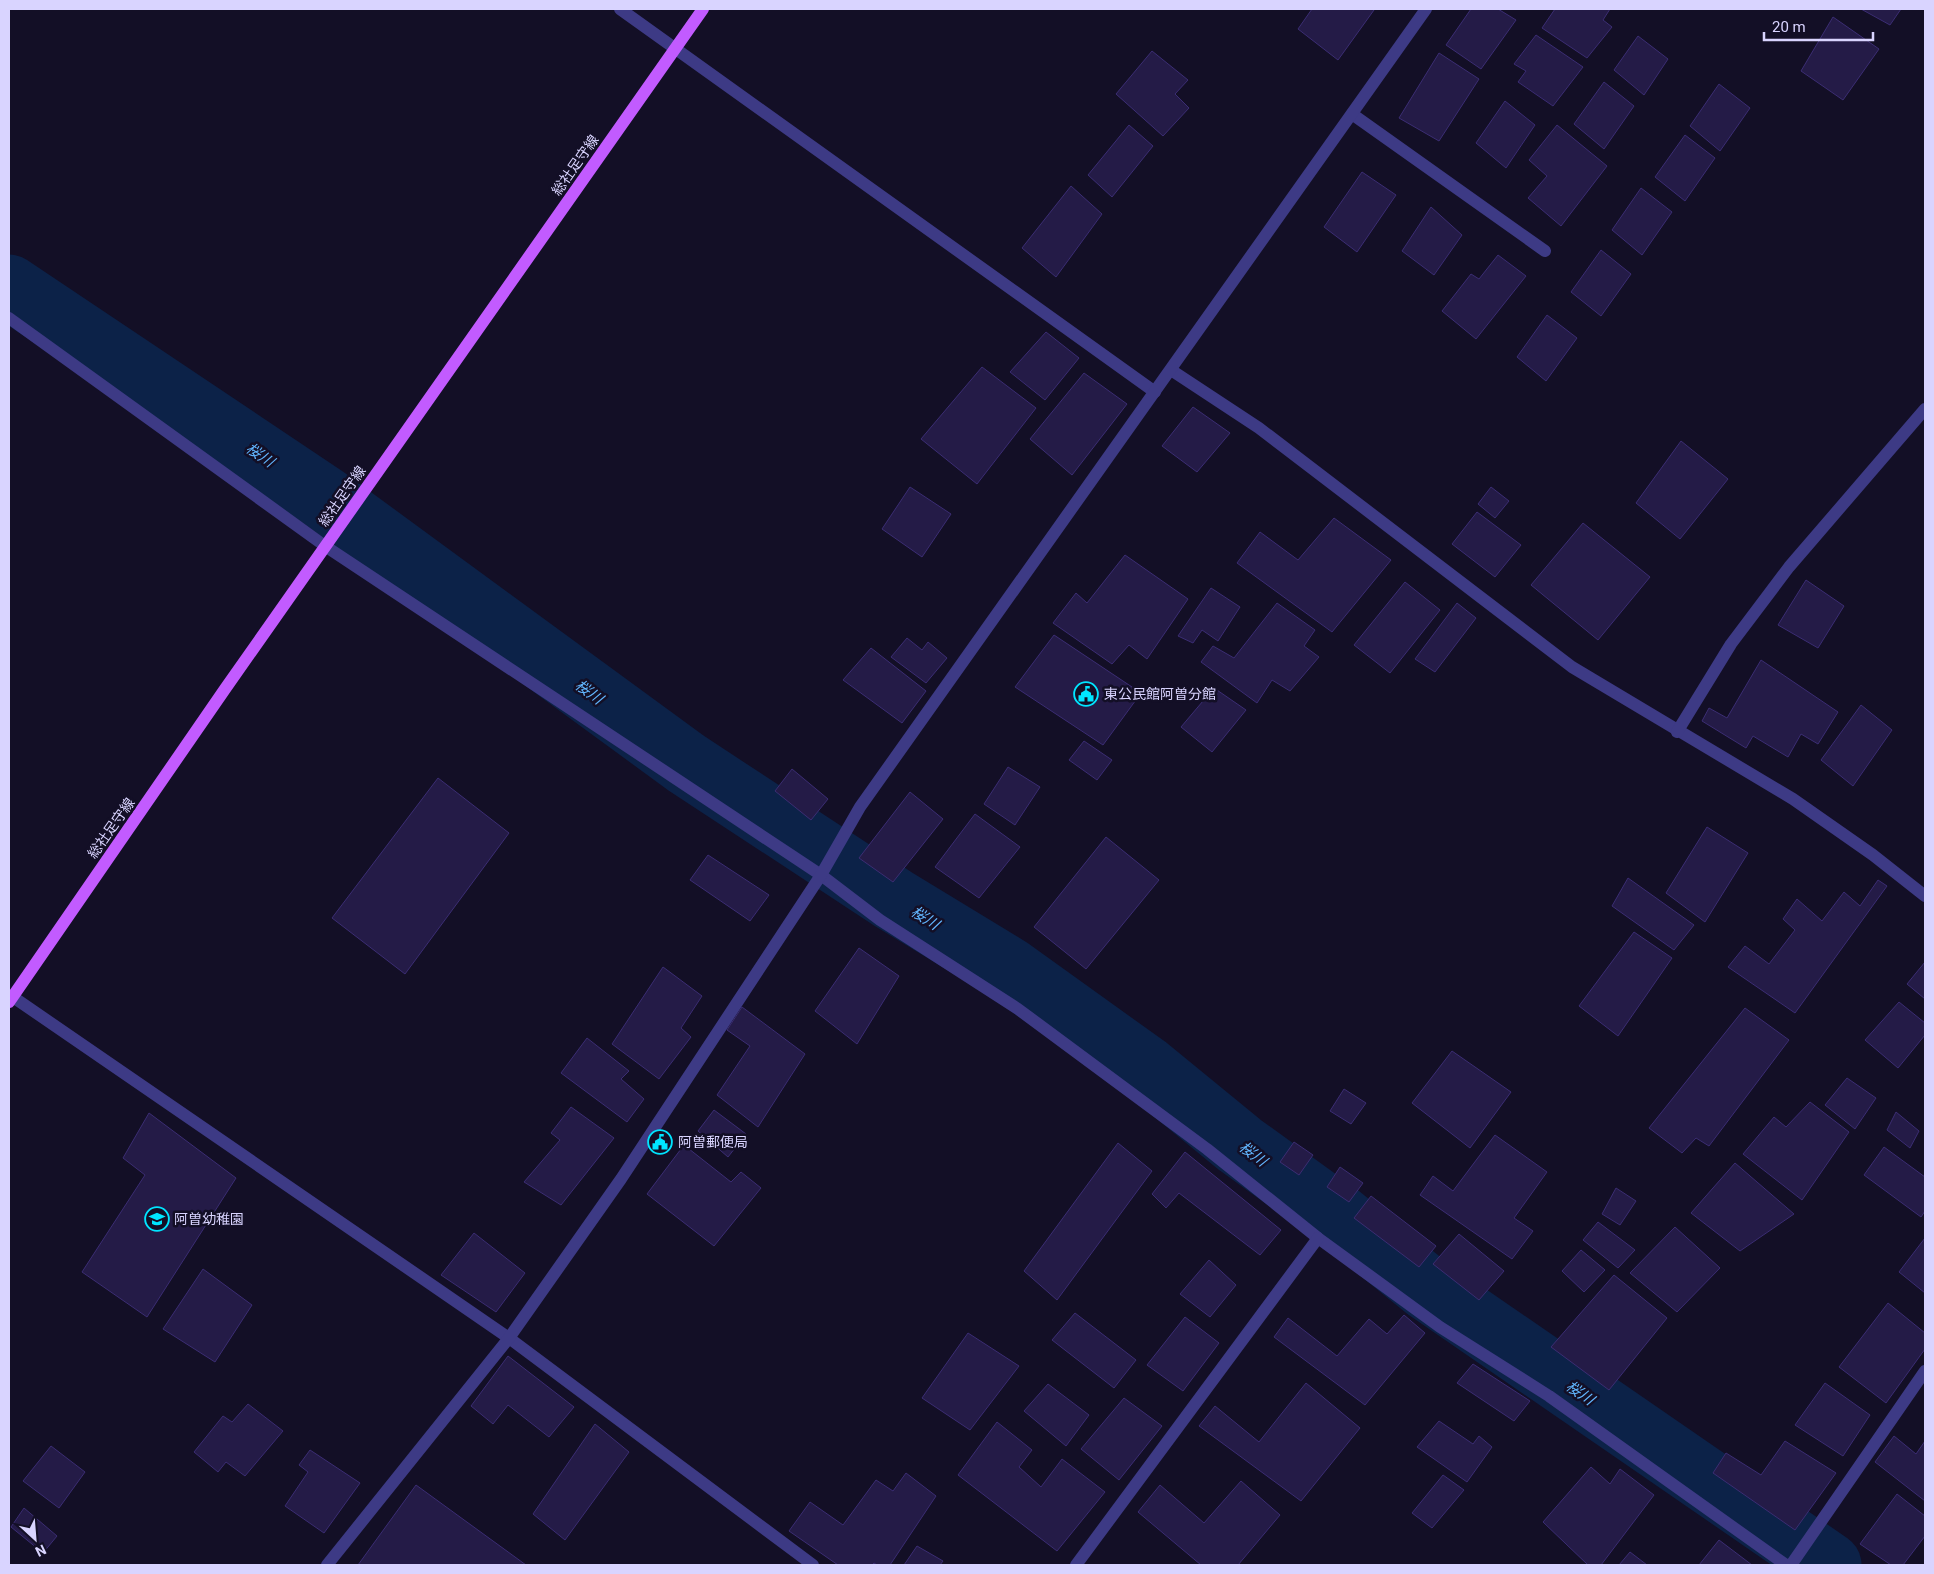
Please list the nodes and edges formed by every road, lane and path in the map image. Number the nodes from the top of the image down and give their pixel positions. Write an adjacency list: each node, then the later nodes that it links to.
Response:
1 (620, 9): 4 (street)
2 (703, 9): 4 (main road, 総社足守線)
3 (1426, 9): 5 (street)
4 (675, 49): 9 (street); 11 (main road, 総社足守線)
5 (1352, 114): 6 (street); 8 (street)
6 (1545, 251)
7 (9, 318): 11 (street)
8 (1171, 370): 9 (street); 12 (street)
9 (1155, 392): 13 (street)
10 (1925, 409): 12 (street)
11 (325, 546): 13 (street); 15 (main road, 総社足守線)
12 (1677, 732): 14 (street)
13 (823, 871): 16 (street); 17 (street)
14 (1925, 896)
15 (11, 1000): 17 (street)
16 (1318, 1238): 21 (street); 22 (street)
17 (509, 1338): 19 (street); 20 (street)
18 (1925, 1371): 23 (street)
19 (327, 1565)
20 (813, 1565)
21 (1076, 1565)
22 (1786, 1565)
23 (1791, 1565)

